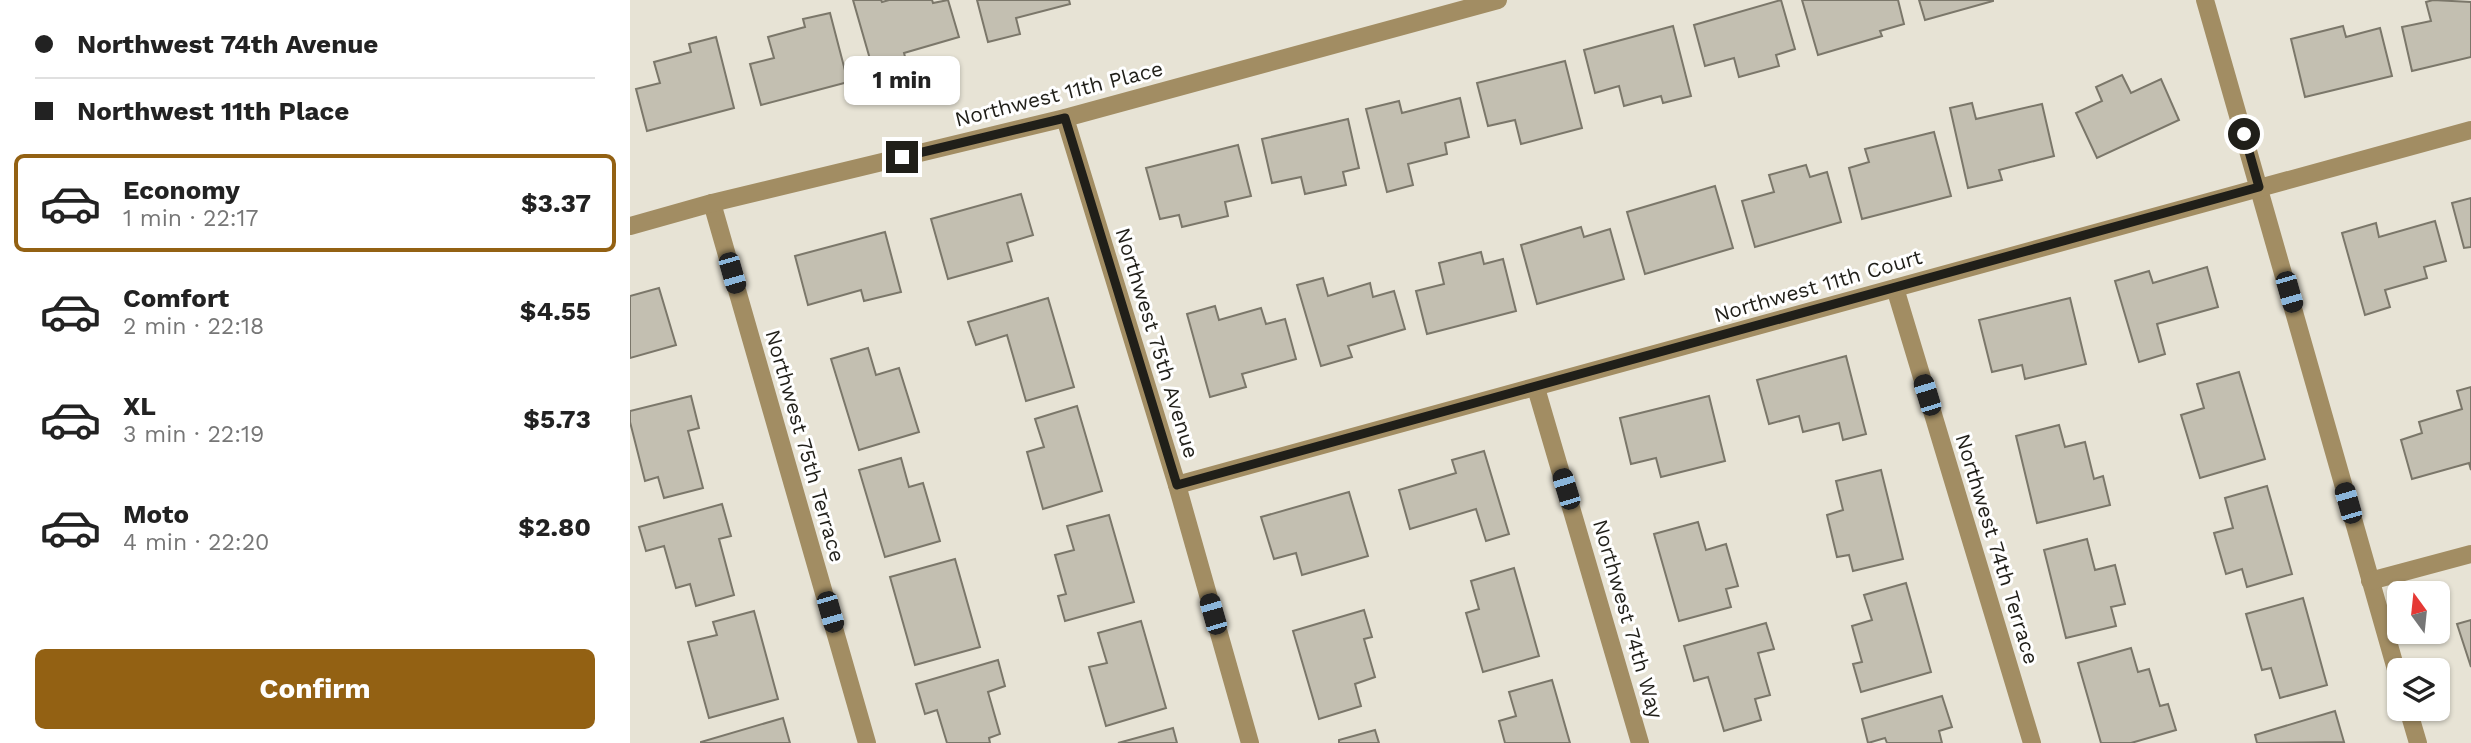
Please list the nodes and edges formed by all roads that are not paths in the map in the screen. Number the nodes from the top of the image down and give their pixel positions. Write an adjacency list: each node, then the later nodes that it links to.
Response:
1 (1498, 0): 3 (street, Northwest 11th Place)
2 (2205, 0): 5 (street)
3 (1065, 118): 6 (street, Northwest 11th Place); 10 (street, Northwest 75th Avenue)
4 (2471, 130): 5 (street, Northwest 11th Court)
5 (2259, 187): 8 (street, Northwest 11th Court); 12 (street)
6 (712, 203): 7 (street, Northwest 11th Place); 15 (street, Northwest 75th Terrace)
7 (630, 226)
8 (1895, 288): 9 (street, Northwest 11th Court); 18 (street, Northwest 74th Terrace)
9 (1536, 388): 10 (street, Northwest 11th Court); 17 (street, Northwest 74th Way)
10 (1177, 485): 16 (street, Northwest 75th Avenue)
11 (2471, 554): 12 (street)
12 (2370, 581): 13 (street)
13 (2393, 658)
14 (2412, 721): 19 (street)
15 (867, 743)
16 (1250, 743)
17 (1640, 743)
18 (2032, 743)
19 (2418, 743)

